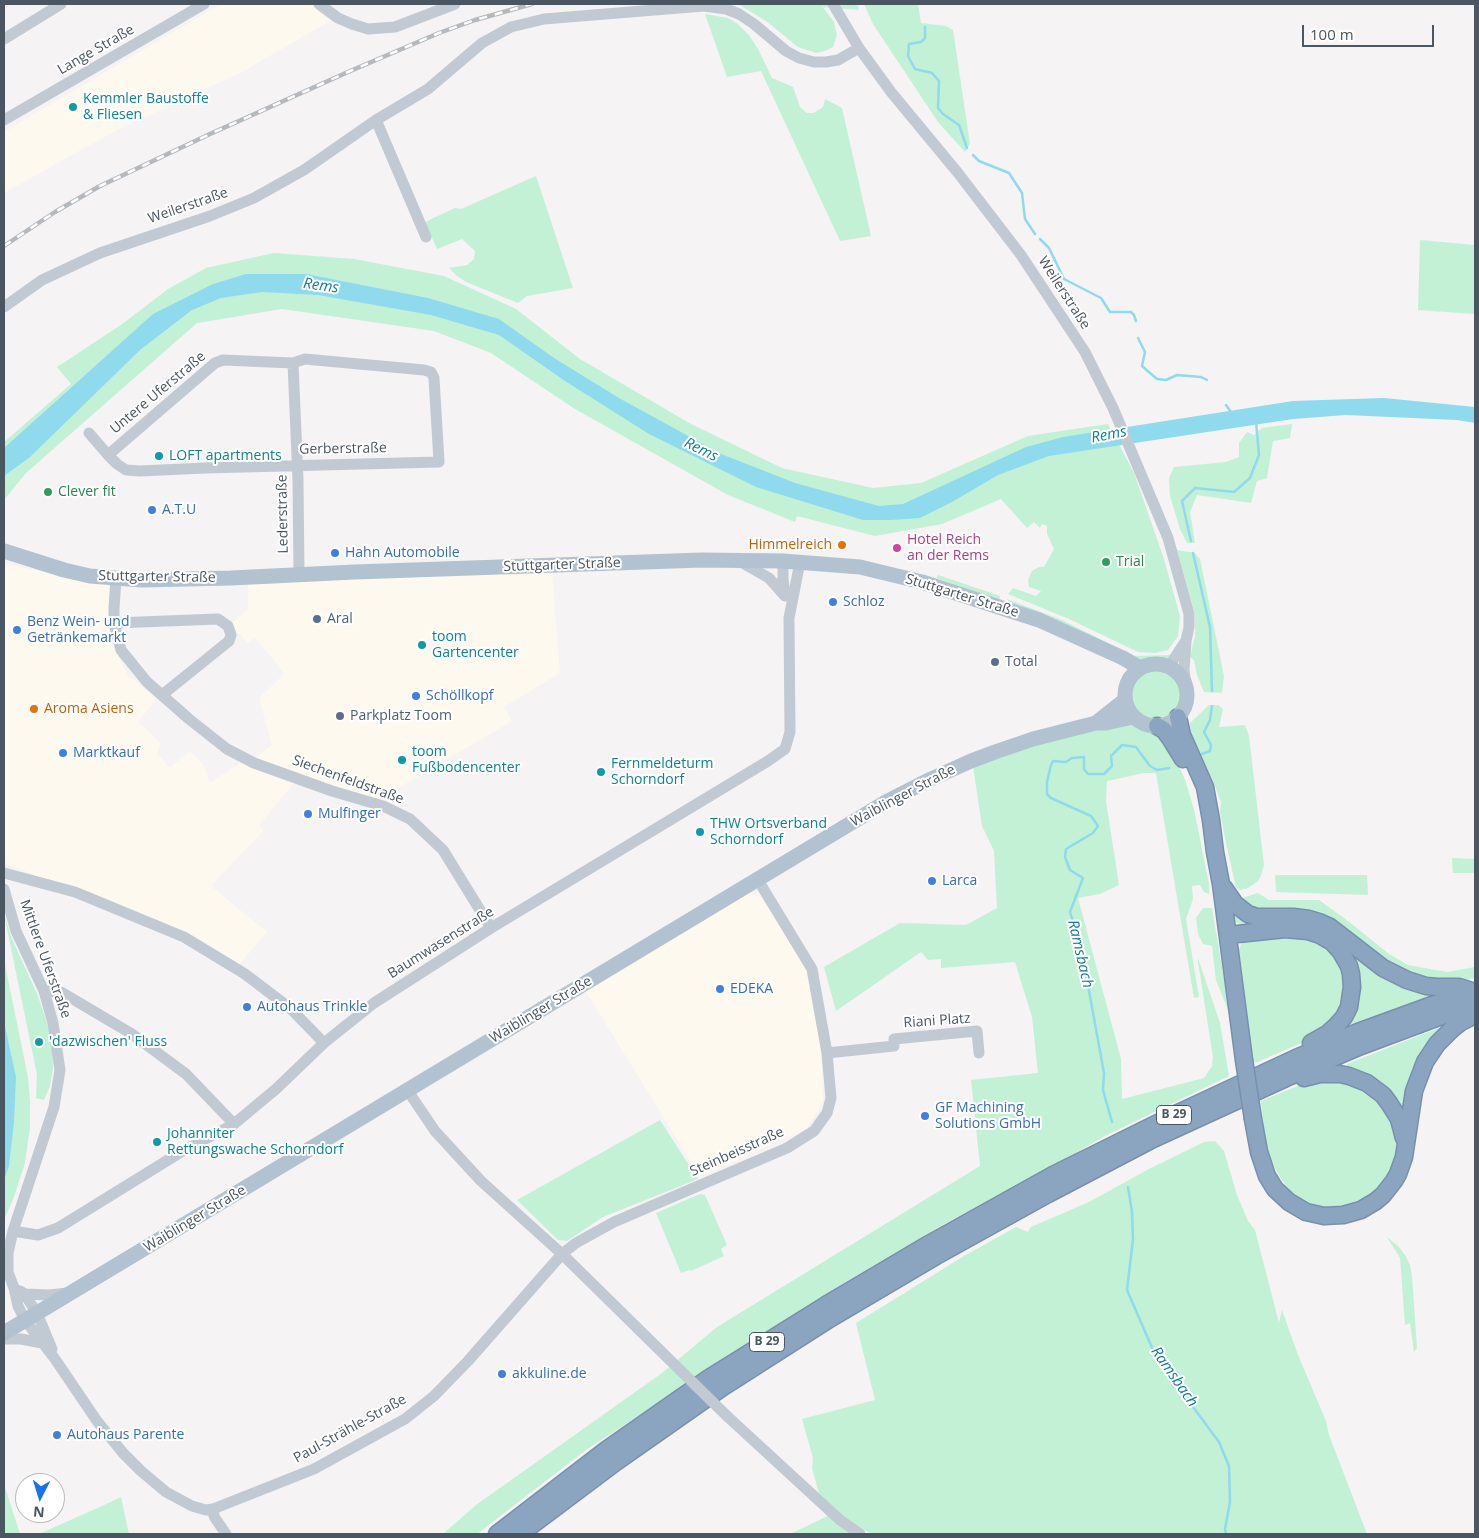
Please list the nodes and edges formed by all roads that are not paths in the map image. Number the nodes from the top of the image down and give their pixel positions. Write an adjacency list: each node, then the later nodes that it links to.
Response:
1 (61, 4): 6 (street)
2 (204, 4): 8 (street, Lange Straße)
3 (320, 4): 4 (street)
4 (455, 4)
5 (833, 4): 7 (street, Weilerstraße)
6 (4, 39)
7 (859, 48): 9 (street, Weilerstraße); 26 (street, Weilerstraße)
8 (4, 120)
9 (376, 120): 10 (street); 11 (street, Weilerstraße)
10 (426, 237)
11 (4, 307)
12 (293, 363): 13 (street, Untere Uferstraße); 15 (street, Untere Uferstraße); 16 (street, Lederstraße)
13 (434, 378): 16 (street, Gerberstraße)
14 (89, 433): 15 (street, Gerberstraße)
15 (108, 455): 16 (street, Gerberstraße)
16 (298, 466): 21 (street, Lederstraße)
17 (4, 550): 22 (main road, Stuttgarter Straße)
18 (737, 560): 19 (main road, Stuttgarter Straße); 21 (main road, Stuttgarter Straße); 23 (street)
19 (783, 561): 20 (main road, Stuttgarter Straße); 23 (street, Baumwasenstraße)
20 (800, 562): 24 (street, Baumwasenstraße); 27 (main road, Stuttgarter Straße)
21 (299, 575): 22 (main road, Stuttgarter Straße)
22 (116, 579): 25 (street, Siechenfeldstraße)
23 (785, 596): 24 (street, Baumwasenstraße)
24 (789, 618): 43 (street, Baumwasenstraße)
25 (114, 623): 32 (street, Siechenfeldstraße); 32 (street)
26 (1186, 641): 28 (street, Weilerstraße); 31 (street, Weilerstraße)
27 (1109, 652): 29 (main road, Stuttgarter Straße); 30 (main road, Stuttgarter Straße)
28 (1167, 667): 29 (main road); 31 (main road)
29 (1140, 668): 30 (main road)
30 (1128, 682): 33 (main road)
31 (1186, 686): 35 (main road)
32 (162, 696): 43 (street, Siechenfeldstraße)
33 (1125, 700): 34 (main road); 36 (main road, Waiblinger Straße)
34 (1133, 717): 36 (main road, Waiblinger Straße); 37 (main road)
35 (1178, 717): 37 (main road); 38 (highway)
36 (1096, 723): 40 (main road, Waiblinger Straße)
37 (1157, 726): 38 (highway)
38 (1214, 852): 41 (highway)
39 (4, 873): 48 (street)
40 (758, 880): 49 (street, Steinbeisstraße); 53 (main road, Waiblinger Straße)
41 (1221, 884): 44 (highway); 46 (highway)
42 (4, 889): 45 (street, Mittlere Uferstraße)
43 (491, 928): 48 (street, Baumwasenstraße)
44 (1228, 935): 51 (highway); 55 (highway, bridge)
45 (44, 991): 54 (street); 56 (street, Mittlere Uferstraße)
46 (1474, 996): 51 (highway, B 29); 52 (highway, B 29)
47 (1475, 1015): 55 (highway)
48 (324, 1043): 54 (street, Baumwasenstraße)
49 (827, 1053): 50 (street, Riani Platz); 57 (street, Steinbeisstraße)
50 (980, 1053)
51 (1296, 1058): 68 (highway, B 29)
52 (1286, 1078): 55 (highway); 69 (highway, B 29)
53 (408, 1091): 57 (street); 60 (main road, Waiblinger Straße)
54 (234, 1124): 56 (street, Baumwasenstraße)
55 (1405, 1148)
56 (12, 1231): 58 (street, Mittlere Uferstraße)
57 (562, 1254): 66 (street, Paul-Strähle-Straße); 70 (street, bridge)
58 (6, 1273): 59 (street, Mittlere Uferstraße)
59 (14, 1288): 60 (street); 61 (street, Mittlere Uferstraße)
60 (72, 1293): 61 (main road, Waiblinger Straße)
61 (31, 1317): 62 (main road, Waiblinger Straße); 64 (street); 65 (street)
62 (4, 1333)
63 (4, 1340): 64 (street)
64 (42, 1343): 65 (street)
65 (55, 1359): 66 (street)
66 (212, 1510): 67 (street)
67 (226, 1534)
68 (497, 1534)
69 (520, 1534)
70 (860, 1534)

